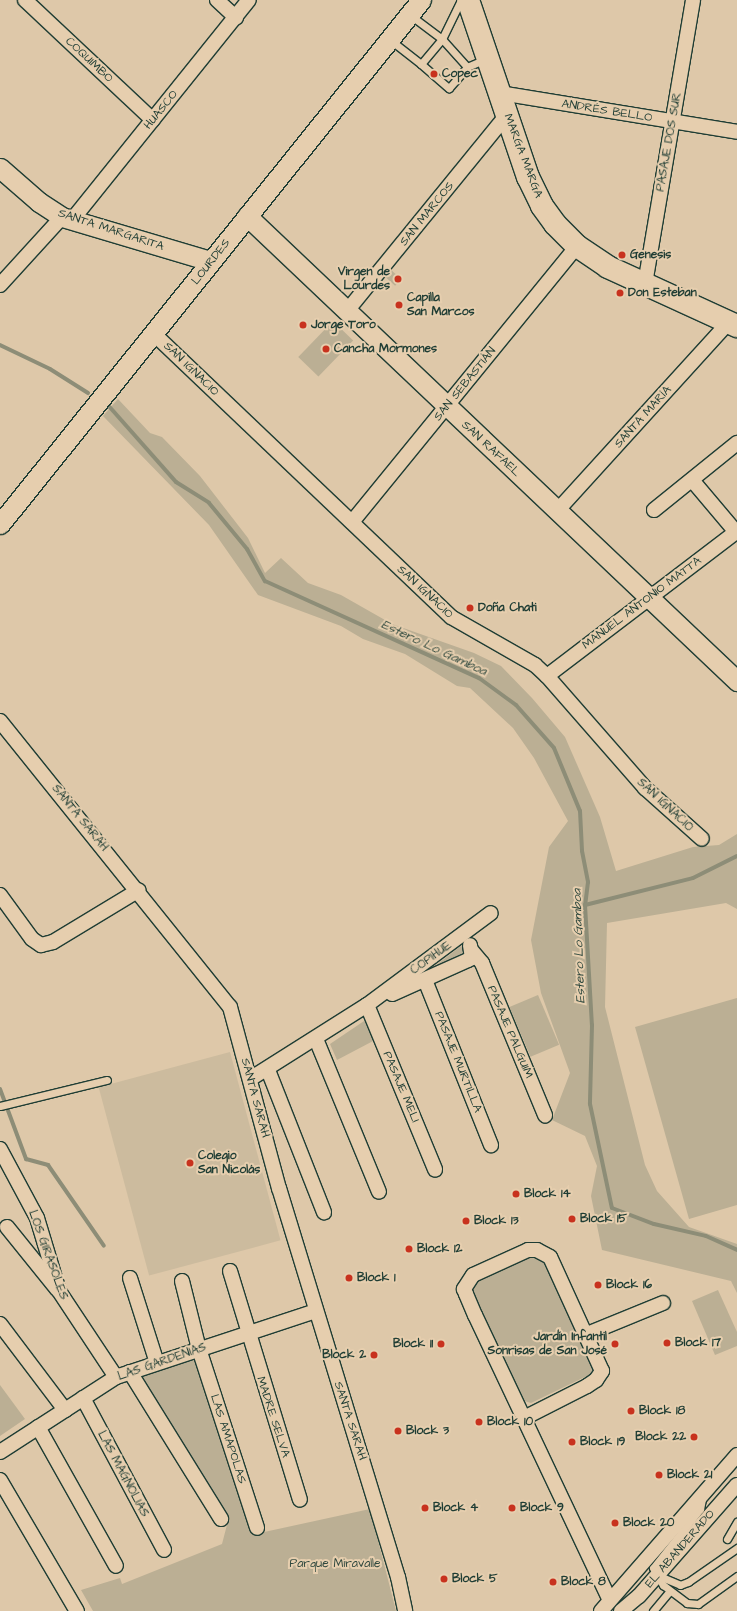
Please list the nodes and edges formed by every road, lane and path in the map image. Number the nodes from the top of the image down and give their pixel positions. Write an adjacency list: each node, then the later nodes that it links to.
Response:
1 (25, 0): 16 (street, COQUIMBO)
2 (217, 0): 8 (street)
3 (249, 0): 8 (street, HUASCO)
4 (461, 0): 10 (lane)
5 (468, 0): 11 (main road, MARGA MARGA)
6 (693, 0): 17 (street, PASAJE DOS SUR)
7 (415, 7): 9 (street, LOURDES); 10 (lane)
8 (236, 18): 16 (street, HUASCO)
9 (389, 39): 12 (lane); 20 (street, LOURDES)
10 (442, 39): 12 (lane); 13 (lane)
11 (488, 59): 13 (lane); 14 (main road, MARGA MARGA)
12 (422, 64): 13 (lane)
13 (467, 67)
14 (500, 93): 15 (main road, MARGA MARGA); 17 (street, ANDRÉS BELLO)
15 (506, 116): 22 (main road, MARGA MARGA); 26 (street, SAN MARCOS)
16 (153, 120): 21 (street, HUASCO)
17 (673, 122): 18 (street, ANDRÉS BELLO); 24 (street, PASAJE DOS SUR)
18 (737, 132)
19 (0, 168): 21 (street, SANTA MARGARITA)
20 (247, 216): 23 (street, LOURDES); 26 (street, SAN RAFAEL)
21 (67, 219): 23 (street, SANTA MARGARITA); 25 (street, HUASCO)
22 (577, 246): 24 (main road, MARGA MARGA); 29 (street, SAN SEBASTIÁN)
23 (211, 261): 28 (street, LOURDES)
24 (645, 284): 27 (main road, MARGA MARGA)
25 (0, 285)
26 (347, 311): 29 (street, SAN RAFAEL)
27 (733, 324): 33 (street, SANTA MARÍA)
28 (154, 334): 34 (street, SAN IGNACIO); 35 (street, LOURDES)
29 (446, 407): 33 (street, SAN RAFAEL); 34 (street, SAN SEBASTIÁN)
30 (737, 443): 31 (street)
31 (692, 480): 32 (street); 36 (street)
32 (654, 510)
33 (557, 511): 37 (street, SAN RAFAEL)
34 (352, 522): 38 (street, SAN IGNACIO)
35 (0, 524)
36 (736, 531): 37 (street, MANUEL ANTONIO MATTA)
37 (649, 597): 38 (street, MANUEL ANTONIO MATTA); 39 (street, SAN RAFAEL)
38 (547, 676): 41 (street, SAN IGNACIO)
39 (737, 681)
40 (0, 721): 42 (street, SANTA SARAH)
41 (702, 839)
42 (139, 890): 43 (street); 51 (street, SANTA SARAH)
43 (0, 895)
44 (491, 913): 45 (street)
45 (456, 940): 46 (street, COPIHUE); 48 (street, COPIHUE)
46 (472, 951): 47 (street, COPIHUE); 54 (street, PASAJE PALGUIM)
47 (425, 980): 48 (street, COPIHUE); 55 (street, PASAJE MURTILLA)
48 (367, 1005): 49 (street, COPIHUE); 57 (street, PASAJE MELI)
49 (316, 1039): 50 (street, COPIHUE); 58 (street)
50 (268, 1070): 51 (street, COPIHUE); 59 (street)
51 (250, 1079): 66 (street, SANTA SARAH)
52 (107, 1080): 53 (lane)
53 (0, 1106)
54 (545, 1115)
55 (491, 1145)
56 (0, 1149): 64 (street, LOS GIRASOLES)
57 (436, 1169)
58 (380, 1192)
59 (324, 1212)
60 (7, 1227): 64 (street)
61 (230, 1271): 68 (street, MADRE SELVA)
62 (130, 1278): 71 (street)
63 (182, 1281): 70 (street, LAS AMAPOLAS)
64 (59, 1291): 73 (street, LOS GIRASOLES)
65 (663, 1303): 69 (street)
66 (315, 1311): 68 (street, LAS GARDENIAS); 96 (street, SANTA SARAH)
67 (0, 1324): 75 (street)
68 (247, 1333): 70 (street, LAS GARDENIAS); 83 (street, MADRE SELVA)
69 (587, 1334): 76 (street); 76 (street)
70 (199, 1349): 71 (street, LAS GARDENIAS); 86 (street, LAS AMAPOLAS)
71 (157, 1363): 72 (street, LAS GARDENIAS)
72 (130, 1372): 73 (street, LAS GARDENIAS); 84 (street)
73 (116, 1377): 74 (street, LAS GARDENIAS)
74 (83, 1398): 75 (street, LAS GARDENIAS); 89 (street, LAS MAGNOLIAS)
75 (65, 1410): 77 (street, LAS GARDENIAS)
76 (524, 1418): 94 (street)
77 (38, 1427): 78 (street, LAS GARDENIAS); 90 (street)
78 (0, 1452)
79 (737, 1455): 82 (street, EL ABANDERADO)
80 (0, 1480): 95 (street)
81 (737, 1484): 91 (street, EL ABANDERADO)
82 (703, 1493): 91 (lane); 94 (street, EL ABANDERADO)
83 (300, 1500)
84 (221, 1519)
85 (737, 1522): 87 (lane)
86 (257, 1528)
87 (727, 1539)
88 (737, 1548): 91 (lane)
89 (164, 1550)
90 (116, 1566)
91 (657, 1575): 93 (lane); 97 (street, EL ABANDERADO)
92 (737, 1576): 93 (lane)
93 (670, 1591): 98 (lane)
94 (605, 1606)
95 (77, 1611)
96 (405, 1611)
97 (621, 1611)
98 (652, 1611)

